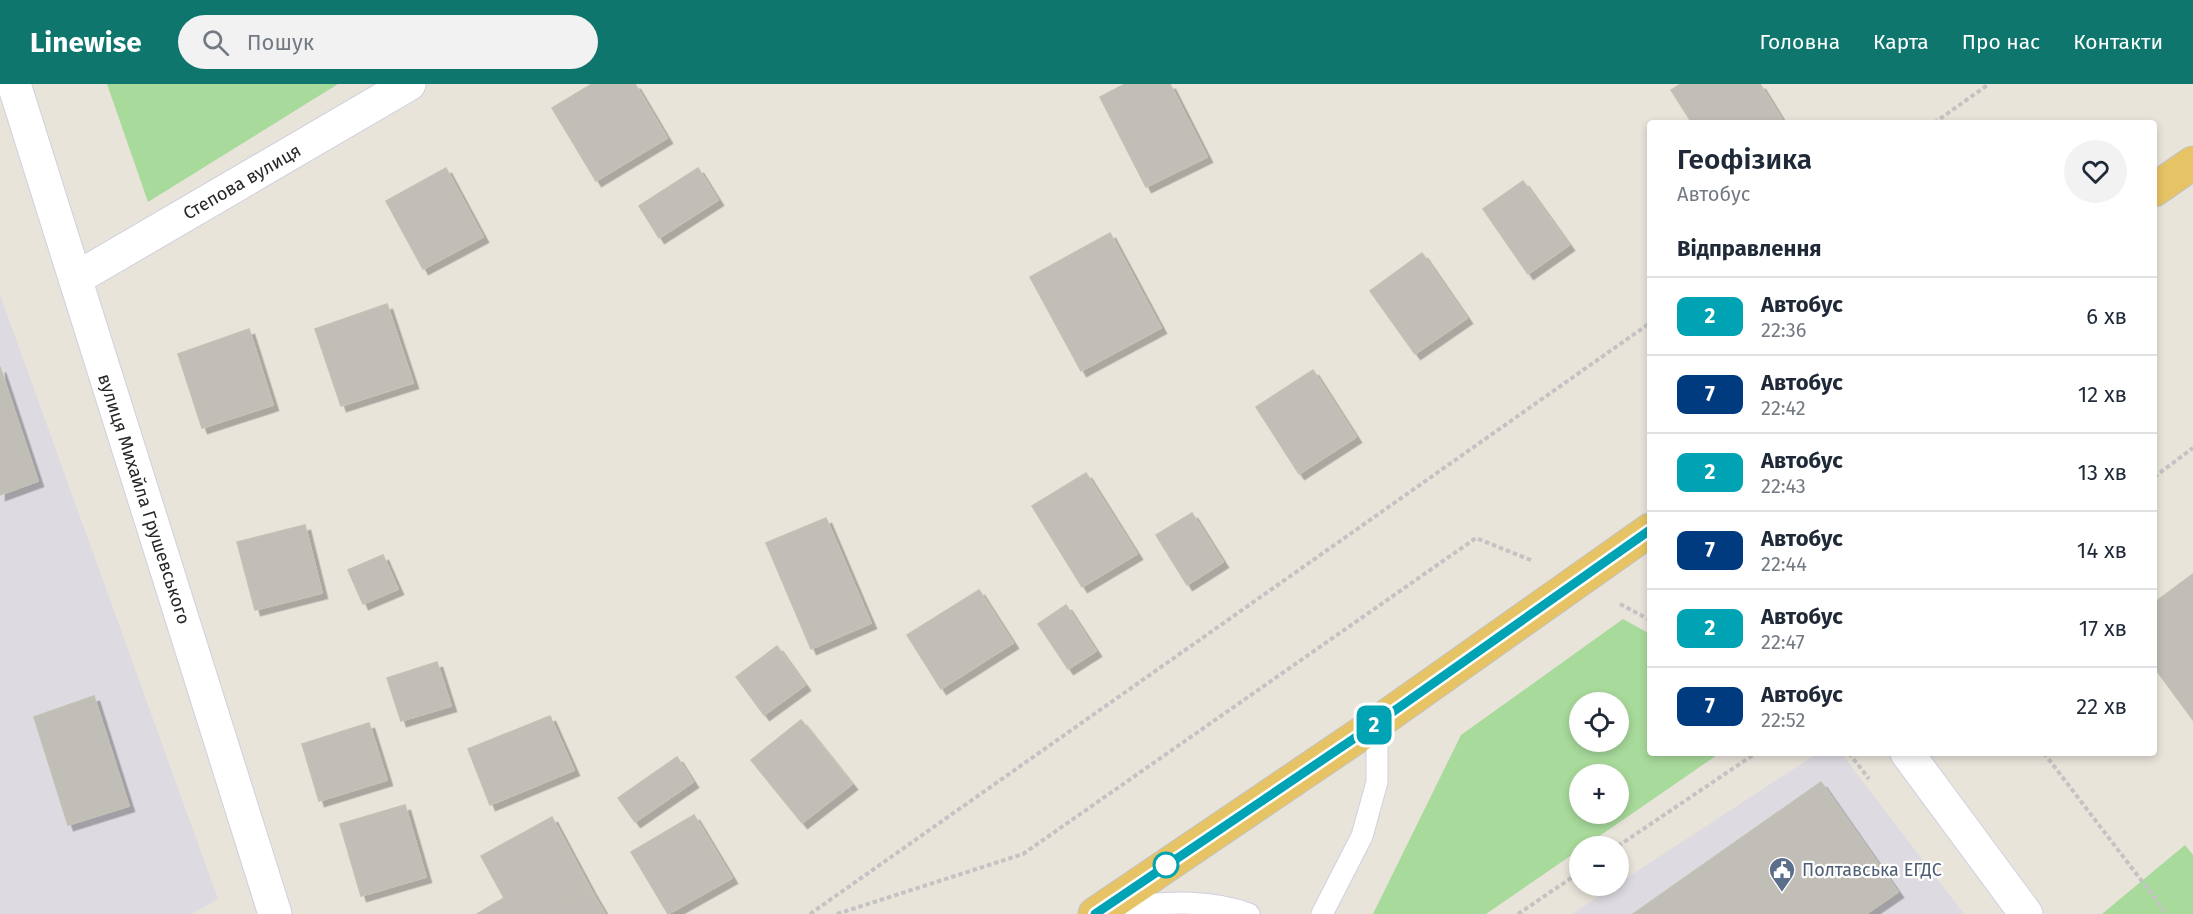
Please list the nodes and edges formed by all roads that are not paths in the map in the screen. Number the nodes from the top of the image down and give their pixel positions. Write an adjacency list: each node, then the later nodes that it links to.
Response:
1 (14, 84): 5 (street, вулиця Михайла Грушевського)
2 (409, 84): 5 (street, Степова вулиця)
3 (2193, 163): 4 (highway)
4 (2157, 188)
5 (75, 279): 10 (street, вулиця Михайла Грушевського)
6 (1647, 532): 7 (highway)
7 (1377, 723): 9 (highway); 12 (lane)
8 (1908, 756): 13 (street)
9 (1100, 911): 11 (lane)
10 (275, 914)
11 (1249, 914)
12 (1322, 914)
13 (2026, 914)

